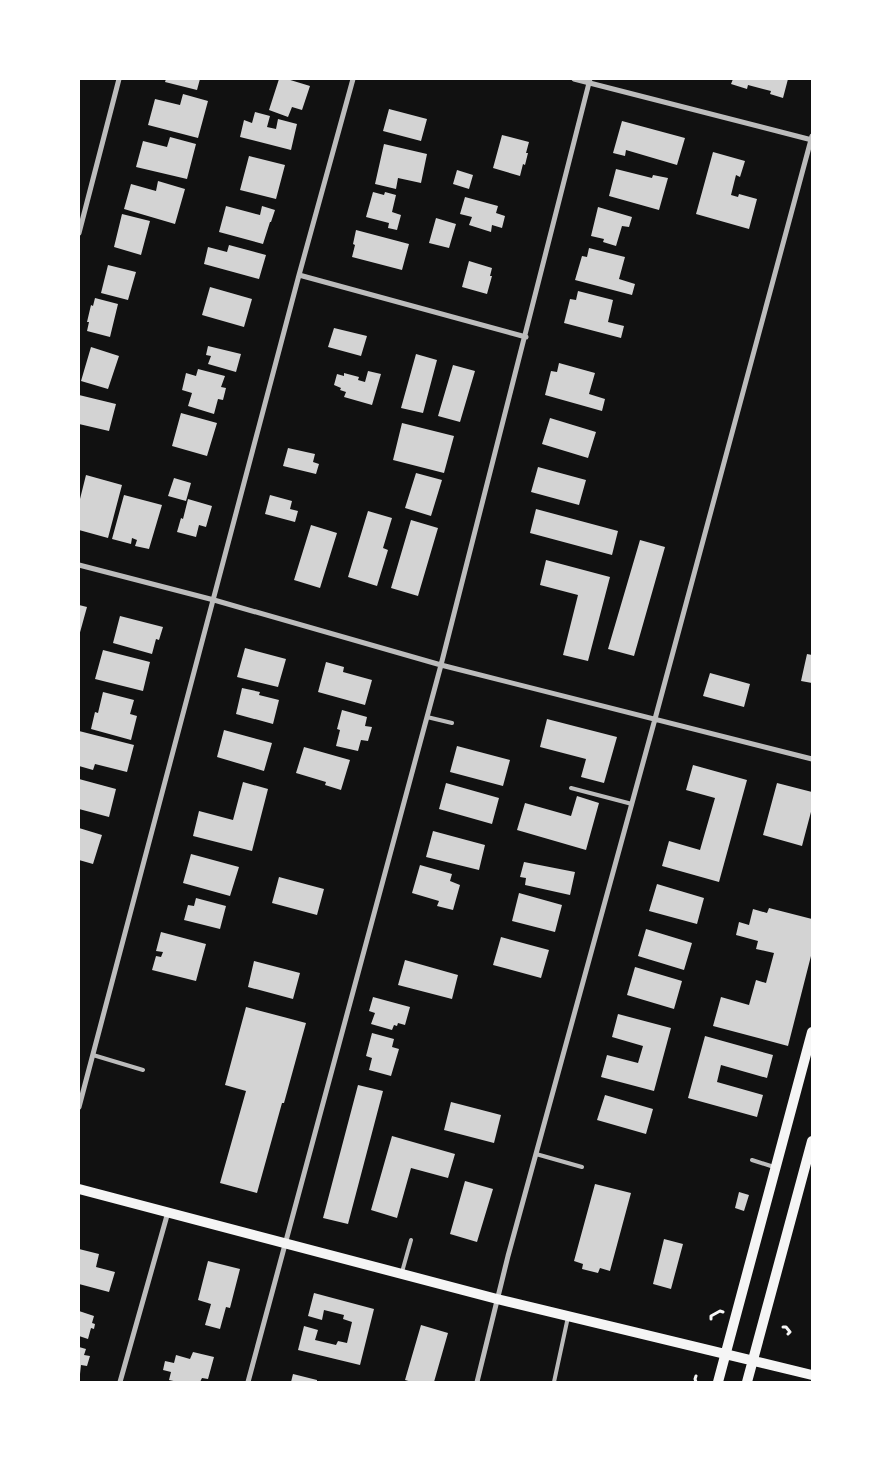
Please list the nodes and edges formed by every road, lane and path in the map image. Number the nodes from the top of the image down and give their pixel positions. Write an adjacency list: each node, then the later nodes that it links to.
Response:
1 (119, 79): 6 (street)
2 (353, 79): 7 (street)
3 (574, 79): 4 (street)
4 (590, 81): 5 (street); 8 (street)
5 (812, 139): 13 (street)
6 (79, 233)
7 (299, 275): 8 (street); 10 (street)
8 (526, 337): 11 (street)
9 (79, 565): 10 (street)
10 (214, 600): 11 (street); 19 (street)
11 (441, 665): 12 (street); 13 (street)
12 (427, 717): 14 (lane); 30 (street)
13 (655, 719): 15 (street); 17 (street)
14 (452, 723)
15 (812, 759)
16 (571, 788): 17 (lane)
17 (632, 804): 23 (street)
18 (812, 1032): 26 (main road)
19 (93, 1055): 20 (lane); 21 (street)
20 (143, 1070)
21 (79, 1107)
22 (812, 1141): 39 (main road)
23 (536, 1154): 25 (lane); 32 (street)
24 (752, 1160): 26 (lane)
25 (582, 1167)
26 (776, 1167): 38 (main road)
27 (79, 1189): 28 (main road)
28 (168, 1212): 30 (main road); 42 (street)
29 (411, 1240): 31 (lane)
30 (285, 1243): 31 (main road); 43 (street)
31 (401, 1274): 32 (main road)
32 (497, 1299): 34 (main road); 44 (street)
33 (723, 1312): 35 (path)
34 (568, 1317): 38 (main road); 45 (lane)
35 (711, 1319)
36 (784, 1326): 37 (path)
37 (788, 1334)
38 (726, 1353): 39 (main road); 47 (main road)
39 (753, 1360): 40 (main road); 48 (main road)
40 (812, 1375)
41 (696, 1376): 46 (path)
42 (120, 1382)
43 (248, 1382)
44 (477, 1382)
45 (554, 1382)
46 (696, 1382)
47 (718, 1382)
48 (747, 1382)

